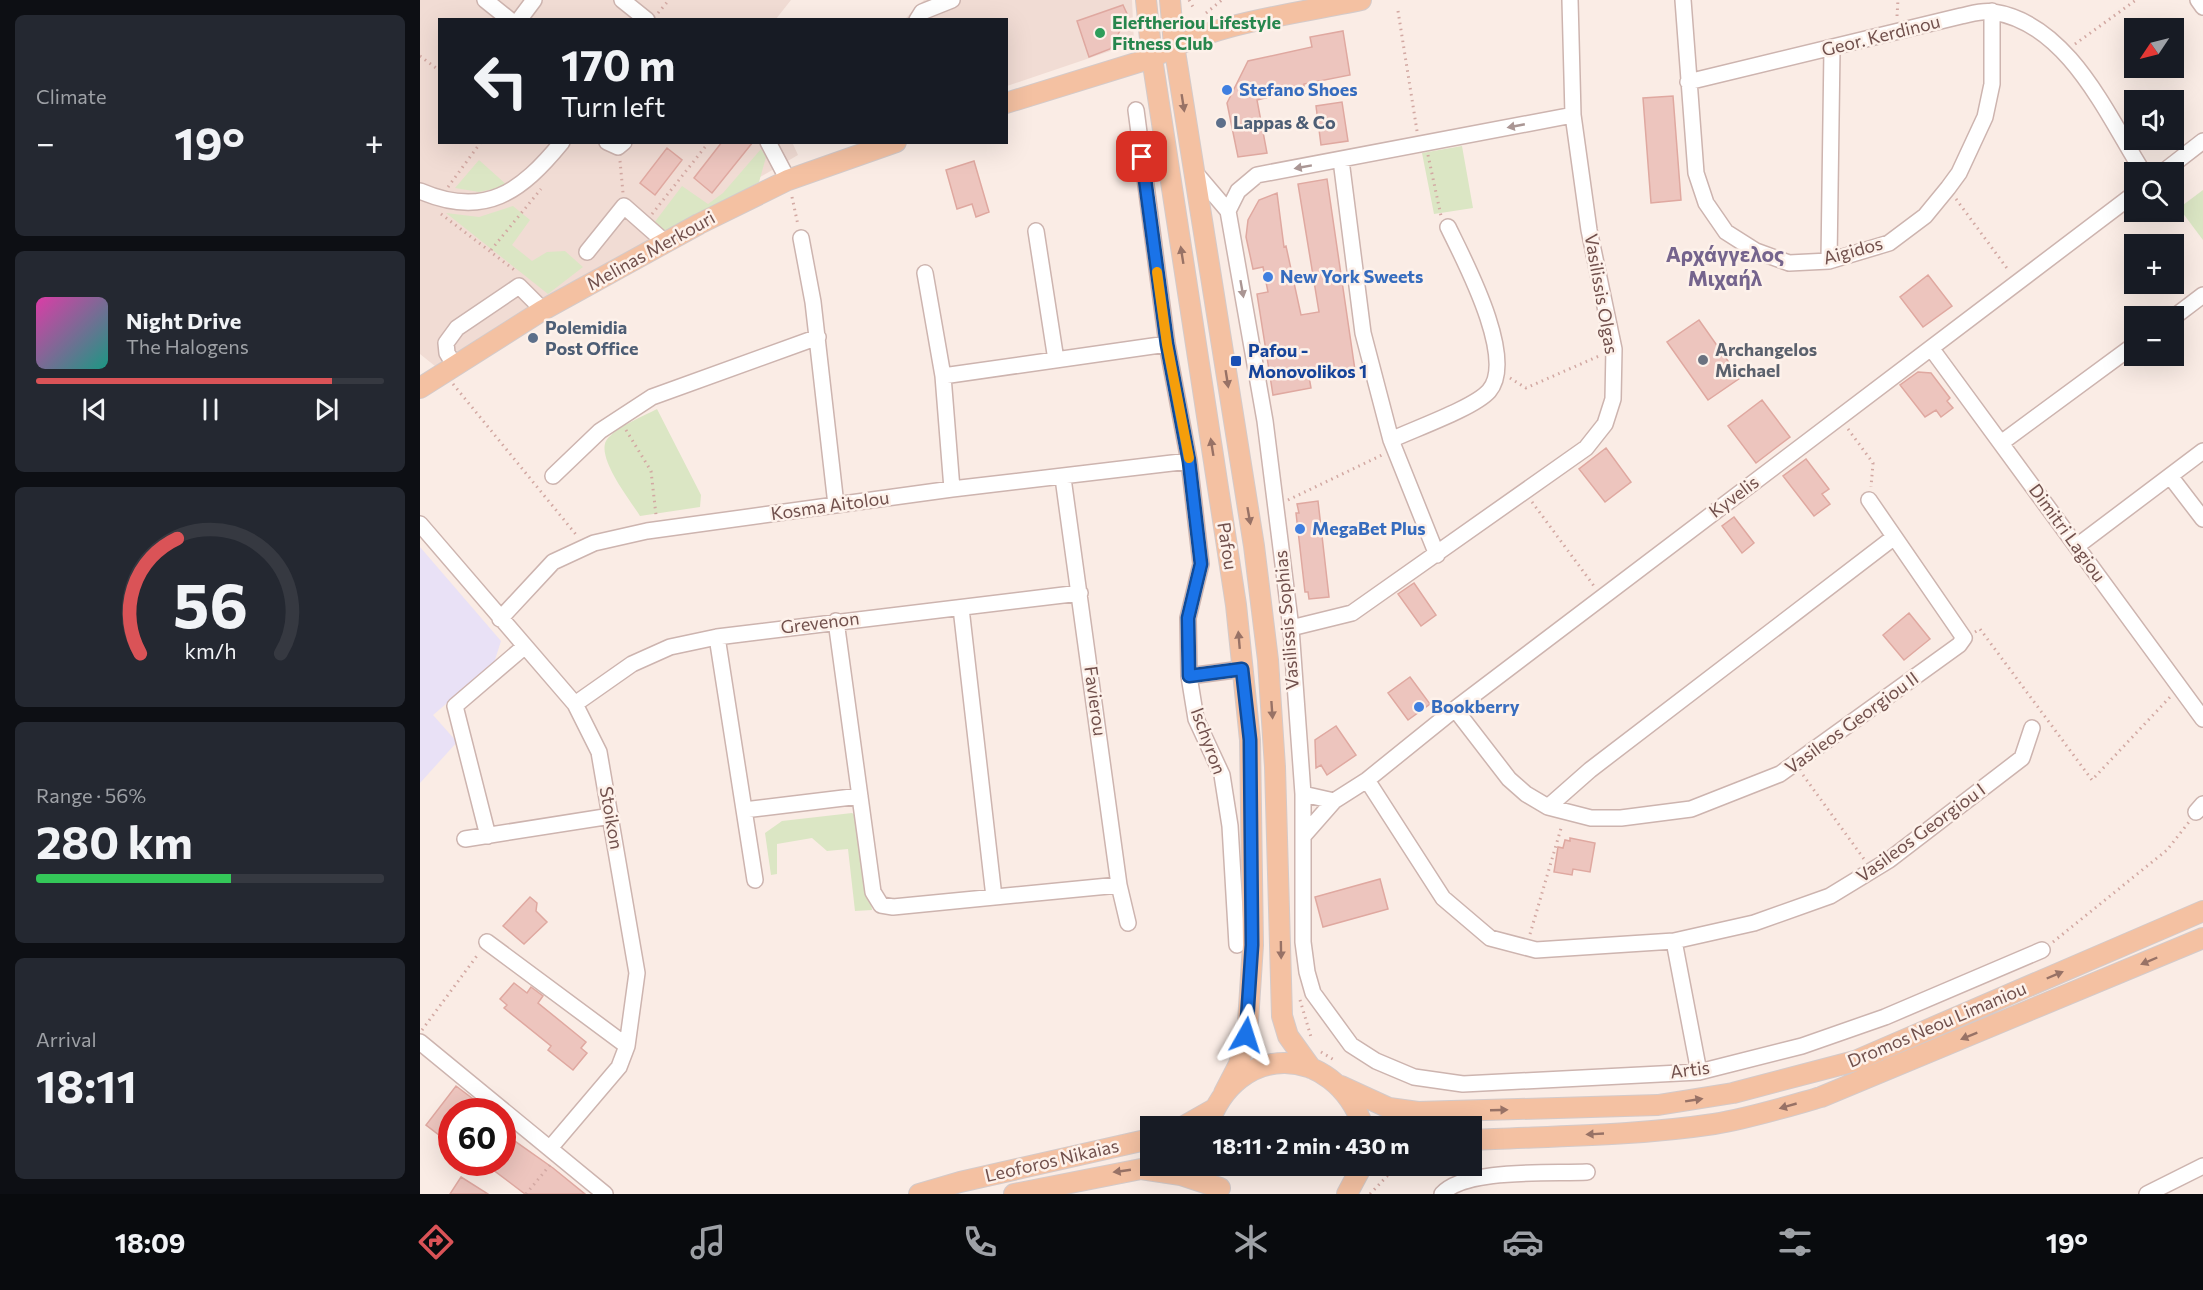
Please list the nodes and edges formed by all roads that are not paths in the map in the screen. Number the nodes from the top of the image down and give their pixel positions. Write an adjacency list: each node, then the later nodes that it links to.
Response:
1 (485, 0): 13 (street)
2 (534, 0): 14 (street)
3 (622, 0): 15 (street)
4 (952, 0): 16 (street)
5 (1146, 0): 19 (main road, Pafou)
6 (1170, 0): 17 (main road, Pafou)
7 (1361, 0): 17 (main road)
8 (1570, 0): 23 (street, Vasilissis Olgas)
9 (1683, 0): 20 (street, Aigidos)
10 (2198, 0): 11 (street)
11 (2203, 7)
12 (1992, 11): 18 (street, Geor. Kerdinou); 29 (street, Geor. Kerdinou); 41 (street, Aigidos)
13 (508, 18)
14 (520, 18)
15 (644, 18)
16 (918, 18)
17 (1174, 45): 19 (main road); 31 (main road, Pafou, one-way to 31)
18 (1832, 49): 20 (street, Geor. Kerdinou); 41 (street)
19 (1152, 58): 21 (main road); 76 (main road, Pafou, one-way to 19)
20 (1688, 82): 41 (street, Aigidos)
21 (1008, 102)
22 (1136, 110): 47 (street, Ischyron)
23 (1573, 115): 28 (street, one-way to 28); 68 (street, Vasilissis Olgas)
24 (2203, 141): 30 (street)
25 (560, 144): 33 (street)
26 (769, 144): 32 (street)
27 (890, 144): 32 (main road, Melinas Merkouri)
28 (1341, 160): 35 (street, one-way to 35); 55 (street)
29 (2137, 162)
30 (2176, 162)
31 (1194, 171): 35 (street); 95 (main road, Pafou, one-way to 95)
32 (788, 180): 39 (main road, Melinas Merkouri)
33 (420, 191)
34 (2124, 202): 48 (street, Kyvelis)
35 (1228, 211): 73 (street, Vasilissis Sophias, one-way to 73)
36 (1448, 227): 55 (street)
37 (1036, 231): 50 (street)
38 (801, 238): 46 (street)
39 (666, 243): 40 (street); 45 (main road, Melinas Merkouri)
40 (587, 252)
41 (1829, 261)
42 (925, 273): 52 (street)
43 (2203, 295): 44 (street)
44 (2184, 309)
45 (543, 310): 51 (main road, Melinas Merkouri); 51 (street)
46 (818, 337): 58 (street); 63 (street)
47 (1167, 344): 50 (street); 57 (street, Ischyron)
48 (1931, 348): 54 (street, Dimitri Lagiou); 79 (street, Kyvelis)
49 (2124, 352): 54 (street)
50 (1056, 360): 52 (street)
51 (449, 370): 53 (main road, Melinas Merkouri)
52 (943, 376): 61 (street)
53 (420, 388)
54 (2001, 443): 67 (street, Dimitri Lagiou)
55 (1393, 444): 68 (street)
56 (2203, 451): 59 (street)
57 (1189, 461): 60 (street, Kosma Aitolou); 77 (street, Ischyron)
58 (553, 476)
59 (2170, 476): 64 (street); 67 (street)
60 (1063, 478): 61 (street, Kosma Aitolou); 69 (street, Favierou)
61 (952, 489): 63 (street, Kosma Aitolou)
62 (1869, 500): 66 (street)
63 (836, 505): 71 (street, Kosma Aitolou)
64 (2203, 519)
65 (420, 524): 71 (street, Stoikon)
66 (1893, 538): 86 (street); 86 (street, Vasileos Georgiou II)
67 (2077, 546): 80 (street, Dimitri Lagiou)
68 (1437, 555): 73 (street, Vasilissis Olgas)
69 (1080, 593): 70 (street, Grevenon); 94 (street, Favierou)
70 (961, 608): 72 (street, Grevenon); 96 (street)
71 (500, 619): 75 (street, Stoikon)
72 (836, 621): 74 (street, Grevenon); 84 (street)
73 (1291, 628): 83 (street, Vasilissis Sophias)
74 (717, 637): 78 (street, Grevenon); 87 (street)
75 (524, 647): 78 (street, Stoikon); 90 (street)
76 (1242, 669): 77 (street); 110 (main road, Pafou)
77 (1189, 676): 102 (street, Ischyron)
78 (575, 704): 88 (street, Stoikon)
79 (1455, 709): 82 (street, Kyvelis); 86 (street, Vasileos Georgiou II)
80 (2203, 719)
81 (2032, 728): 100 (street, Vasileos Georgiou I)
82 (1367, 780): 85 (street, Kyvelis); 100 (street, Vasileos Georgiou I)
83 (1303, 794): 85 (street); 89 (street, Vasilissis Sophias)
84 (861, 796): 87 (street); 96 (street)
85 (1334, 801): 89 (street, Kyvelis)
86 (1548, 807)
87 (744, 810): 93 (street)
88 (611, 816): 90 (street); 106 (street, Stoikon)
89 (1305, 834): 92 (street, Vasilissis Sophias)
90 (488, 836): 91 (street)
91 (465, 839)
92 (1303, 869): 95 (street); 104 (street, Vasilissis Sophias)
93 (754, 880)
94 (1119, 885): 96 (street); 98 (street, Favierou)
95 (1280, 892): 107 (main road, Pafou, one-way to 107)
96 (994, 897)
97 (2203, 911): 109 (main road, Dromos Neou Limaniou, one-way to 97)
98 (1128, 923)
99 (2203, 938): 112 (main road, Dromos Neou Limaniou, one-way to 112)
100 (1674, 941): 108 (street)
101 (487, 942): 106 (street)
102 (1237, 945)
103 (2042, 950): 108 (street, Artis)
104 (1334, 1025): 108 (street, Artis)
105 (420, 1042): 114 (street)
106 (627, 1046): 114 (street, Stoikon)
107 (1315, 1059): 109 (main road, Dromos Neou Limaniou); 110 (main road)
108 (1699, 1072)
109 (1341, 1086): 111 (main road)
110 (1215, 1109)
111 (1360, 1116)
112 (1482, 1139)
113 (1140, 1141): 121 (main road, Leoforos Nikaias)
114 (555, 1151): 120 (street)
115 (2203, 1166): 125 (street)
116 (1587, 1172): 124 (street)
117 (1215, 1176): 119 (main road)
118 (1358, 1176): 123 (main road)
119 (1222, 1191): 122 (main road, Leoforos Nikaias, one-way to 122)
120 (605, 1194)
121 (919, 1194)
122 (1014, 1194)
123 (1347, 1194)
124 (1442, 1194)
125 (2147, 1194)

